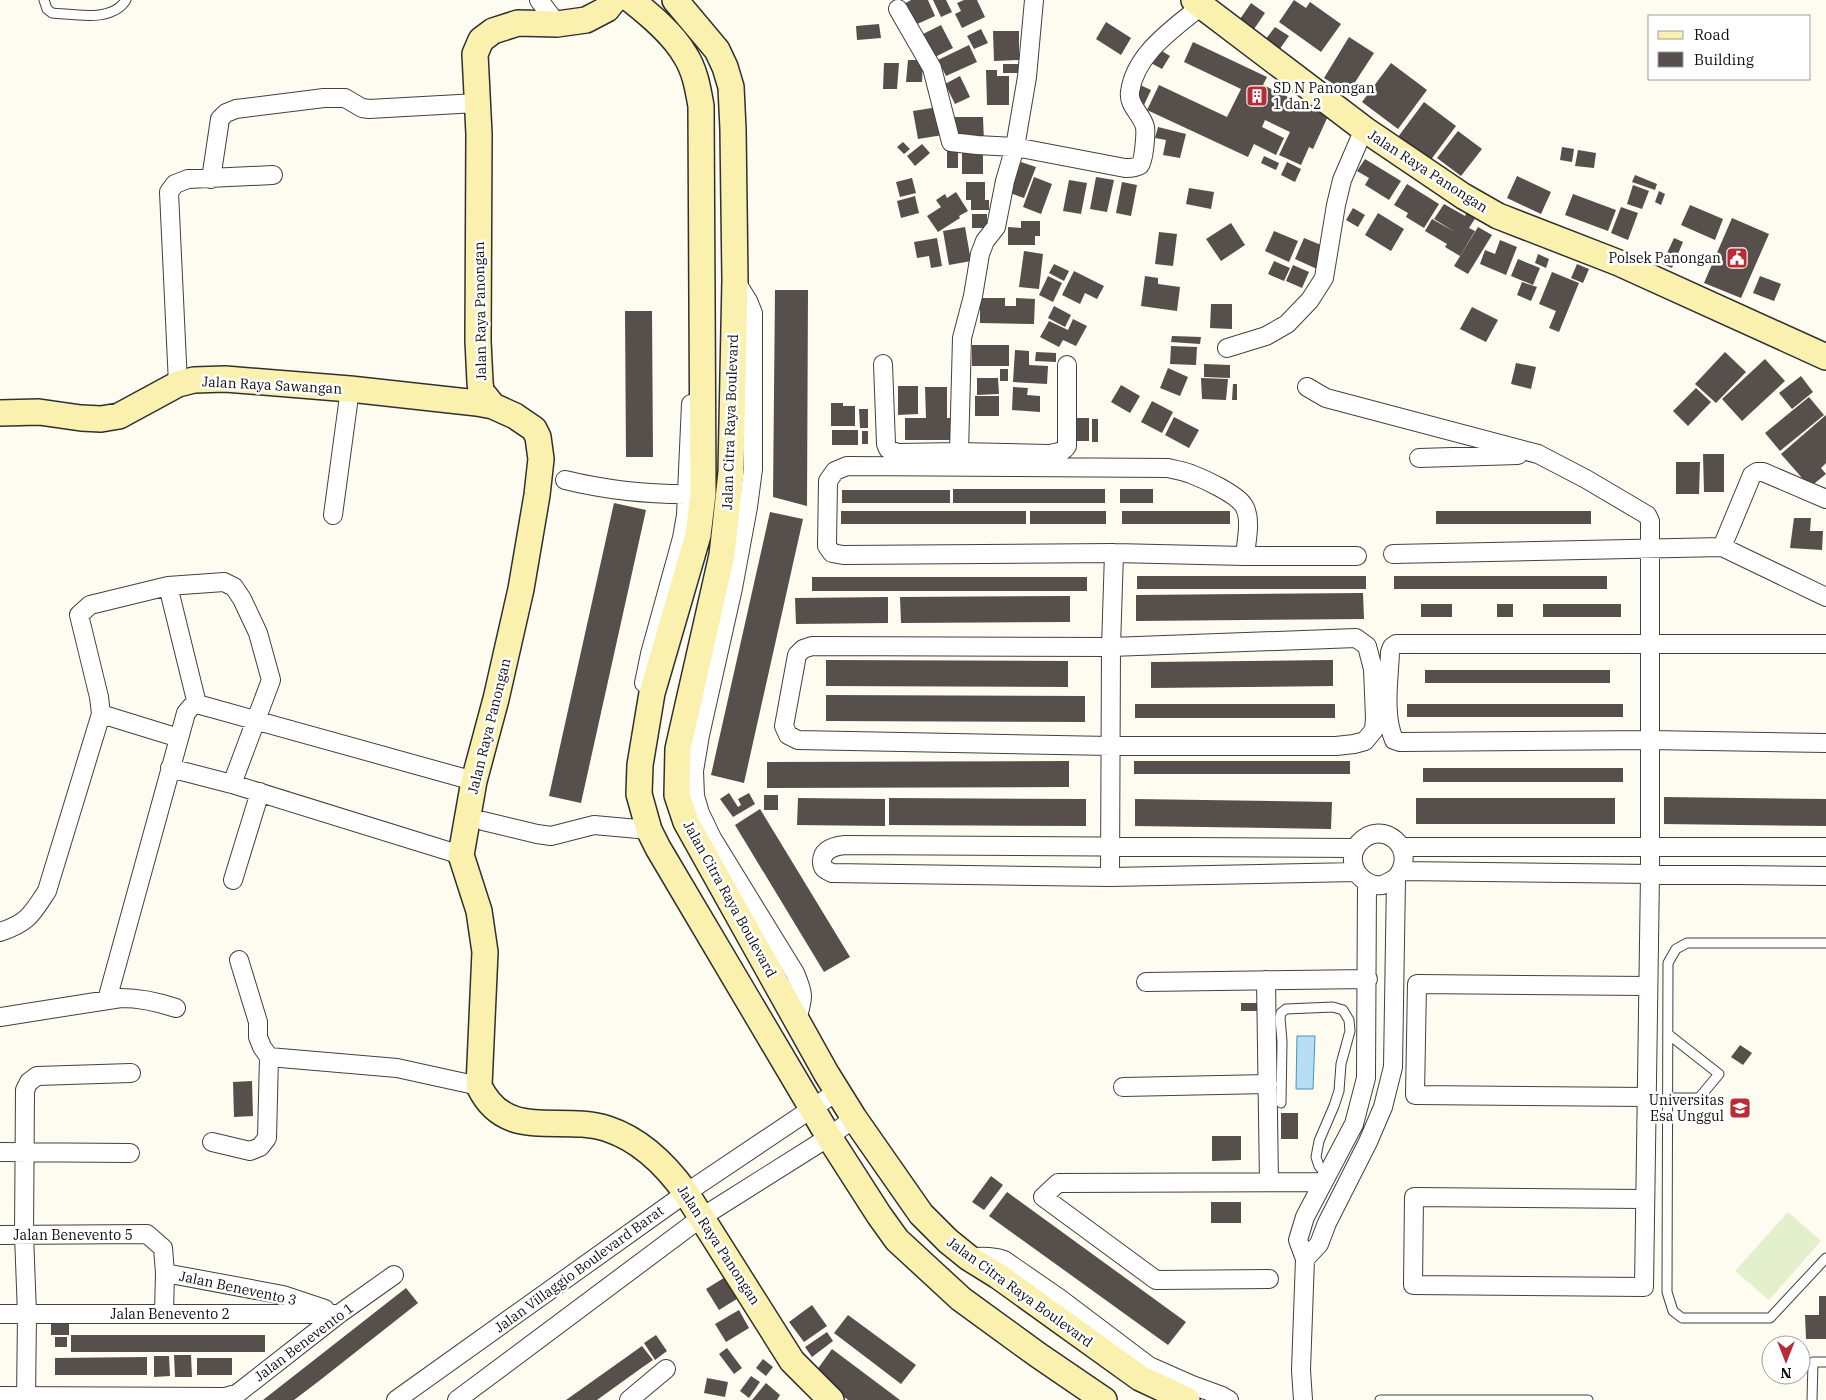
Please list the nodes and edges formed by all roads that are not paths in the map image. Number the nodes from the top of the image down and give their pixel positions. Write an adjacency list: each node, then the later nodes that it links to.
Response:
1 (44, 0): 2 (lane)
2 (126, 0)
3 (539, 0): 10 (street)
4 (614, 0): 10 (main road, Jalan Raya Panongan)
5 (632, 0): 29 (main road, Jalan Citra Raya Boulevard)
6 (675, 0): 84 (main road, Jalan Citra Raya Boulevard)
7 (1034, 0): 13 (street)
8 (1198, 3): 12 (main road, Jalan Raya Panongan); 13 (street)
9 (898, 9): 13 (street)
10 (557, 24): 11 (main road, Jalan Raya Panongan)
11 (477, 103): 15 (street); 23 (main road, Jalan Raya Panongan)
12 (1364, 129): 16 (street); 17 (main road, Jalan Raya Panongan)
13 (1015, 147): 25 (street)
14 (272, 175): 15 (street)
15 (211, 179): 20 (street)
16 (1227, 348)
17 (1826, 358)
18 (882, 364): 25 (street)
19 (1067, 365): 25 (street)
20 (178, 384): 22 (main road, Jalan Raya Sawangan); 24 (main road, Jalan Raya Sawangan)
21 (1307, 387): 26 (street)
22 (350, 390): 23 (main road, Jalan Raya Sawangan); 31 (street)
23 (493, 406): 51 (main road, Jalan Raya Panongan)
24 (0, 413)
25 (960, 452)
26 (1538, 454): 27 (street); 32 (street)
27 (1419, 458)
28 (565, 480): 29 (street)
29 (695, 494): 55 (main road, Jalan Citra Raya Boulevard)
30 (1826, 499): 33 (street)
31 (334, 515)
32 (1651, 547): 33 (street); 35 (street); 40 (street)
33 (1722, 547): 39 (street)
34 (1114, 553): 36 (street); 36 (street); 42 (street)
35 (1393, 554)
36 (1245, 556): 37 (street)
37 (1357, 556)
38 (168, 586): 43 (street); 44 (street); 45 (street)
39 (1826, 597)
40 (1650, 643): 41 (street); 47 (street); 47 (street)
41 (1826, 644)
42 (1111, 647): 49 (street); 49 (street); 49 (street)
43 (197, 704): 45 (street); 46 (street)
44 (101, 714): 46 (street); 68 (street)
45 (254, 721): 51 (street); 52 (street)
46 (179, 738): 50 (street)
47 (1650, 740): 48 (street); 56 (street)
48 (1826, 743)
49 (1111, 746): 57 (street)
50 (170, 768): 52 (street); 75 (street)
51 (474, 781): 61 (main road, Jalan Raya Panongan)
52 (232, 784): 53 (street)
53 (260, 792): 61 (street); 67 (street)
54 (482, 821): 55 (street)
55 (647, 823): 88 (main road, Jalan Citra Raya Boulevard)
56 (1648, 846): 58 (street); 59 (street); 62 (street)
57 (1110, 847): 60 (street); 65 (street); 65 (street)
58 (1402, 847): 60 (street); 63 (street)
59 (1826, 847)
60 (1355, 848): 66 (street)
61 (461, 855): 82 (main road, Jalan Raya Panongan)
62 (1650, 874): 63 (street); 64 (street); 74 (street)
63 (1399, 875): 66 (street); 103 (street)
64 (1826, 876)
65 (1110, 877): 66 (street)
66 (1362, 877): 71 (street)
67 (232, 880)
68 (0, 932)
69 (1826, 943): 78 (lane)
70 (239, 960): 79 (street)
71 (1368, 979): 72 (street); 95 (street)
72 (1266, 980): 73 (street); 81 (street)
73 (1146, 982)
74 (1647, 986): 85 (street); 85 (street)
75 (107, 1000): 76 (street); 77 (street)
76 (176, 1008)
77 (0, 1017)
78 (1668, 1034): 86 (lane); 86 (lane)
79 (269, 1057): 82 (street); 91 (street)
80 (131, 1073): 93 (street)
81 (1268, 1084): 83 (street); 96 (street)
82 (479, 1086): 97 (main road, Jalan Raya Panongan)
83 (1123, 1087)
84 (838, 1091): 88 (street, Jalan Villaggio Boulevard Barat); 89 (main road, Jalan Citra Raya Boulevard)
85 (1646, 1097): 98 (street)
86 (1668, 1098): 102 (lane)
87 (1281, 1103): 95 (lane)
88 (812, 1107): 90 (main road, Jalan Citra Raya Boulevard); 97 (street, Jalan Villaggio Boulevard Barat)
89 (854, 1118): 90 (street); 113 (main road, Jalan Citra Raya Boulevard)
90 (829, 1136): 99 (street); 120 (main road, Jalan Citra Raya Boulevard)
91 (212, 1142)
92 (0, 1152): 93 (street)
93 (23, 1152): 94 (street); 101 (street)
94 (130, 1153)
95 (1325, 1178): 96 (street); 103 (street)
96 (1269, 1182): 106 (street)
97 (686, 1193): 99 (main road, Jalan Raya Panongan); 116 (street, Jalan Villaggio Boulevard Barat)
98 (1644, 1199): 98 (street)
99 (702, 1216): 117 (street); 119 (main road, Jalan Raya Panongan)
100 (0, 1235): 101 (street, Jalan Benevento 5)
101 (24, 1235): 104 (street, Jalan Benevento 5); 109 (street)
102 (1826, 1258)
103 (1305, 1259): 123 (street)
104 (166, 1273): 107 (street); 110 (street, Jalan Benevento 3)
105 (394, 1274): 110 (street, Jalan Benevento 1)
106 (1269, 1279)
107 (164, 1313): 109 (street, Jalan Benevento 2); 110 (street, Jalan Benevento 2)
108 (0, 1314): 109 (street, Jalan Benevento 2)
109 (27, 1314): 115 (street)
110 (339, 1314): 115 (street, Jalan Benevento 1)
111 (1826, 1362): 128 (lane)
112 (666, 1369): 118 (street)
113 (1145, 1372): 121 (main road, Jalan Citra Raya Boulevard); 122 (street)
114 (0, 1396): 115 (street, Jalan Benevento 1)
115 (26, 1398)
116 (396, 1400)
117 (457, 1400)
118 (629, 1400)
119 (831, 1400)
120 (1104, 1400)
121 (1187, 1400)
122 (1229, 1400)
123 (1303, 1400)
124 (1380, 1400): 125 (lane)
125 (1489, 1400): 126 (lane)
126 (1565, 1400): 127 (lane)
127 (1588, 1400)
128 (1812, 1400)

